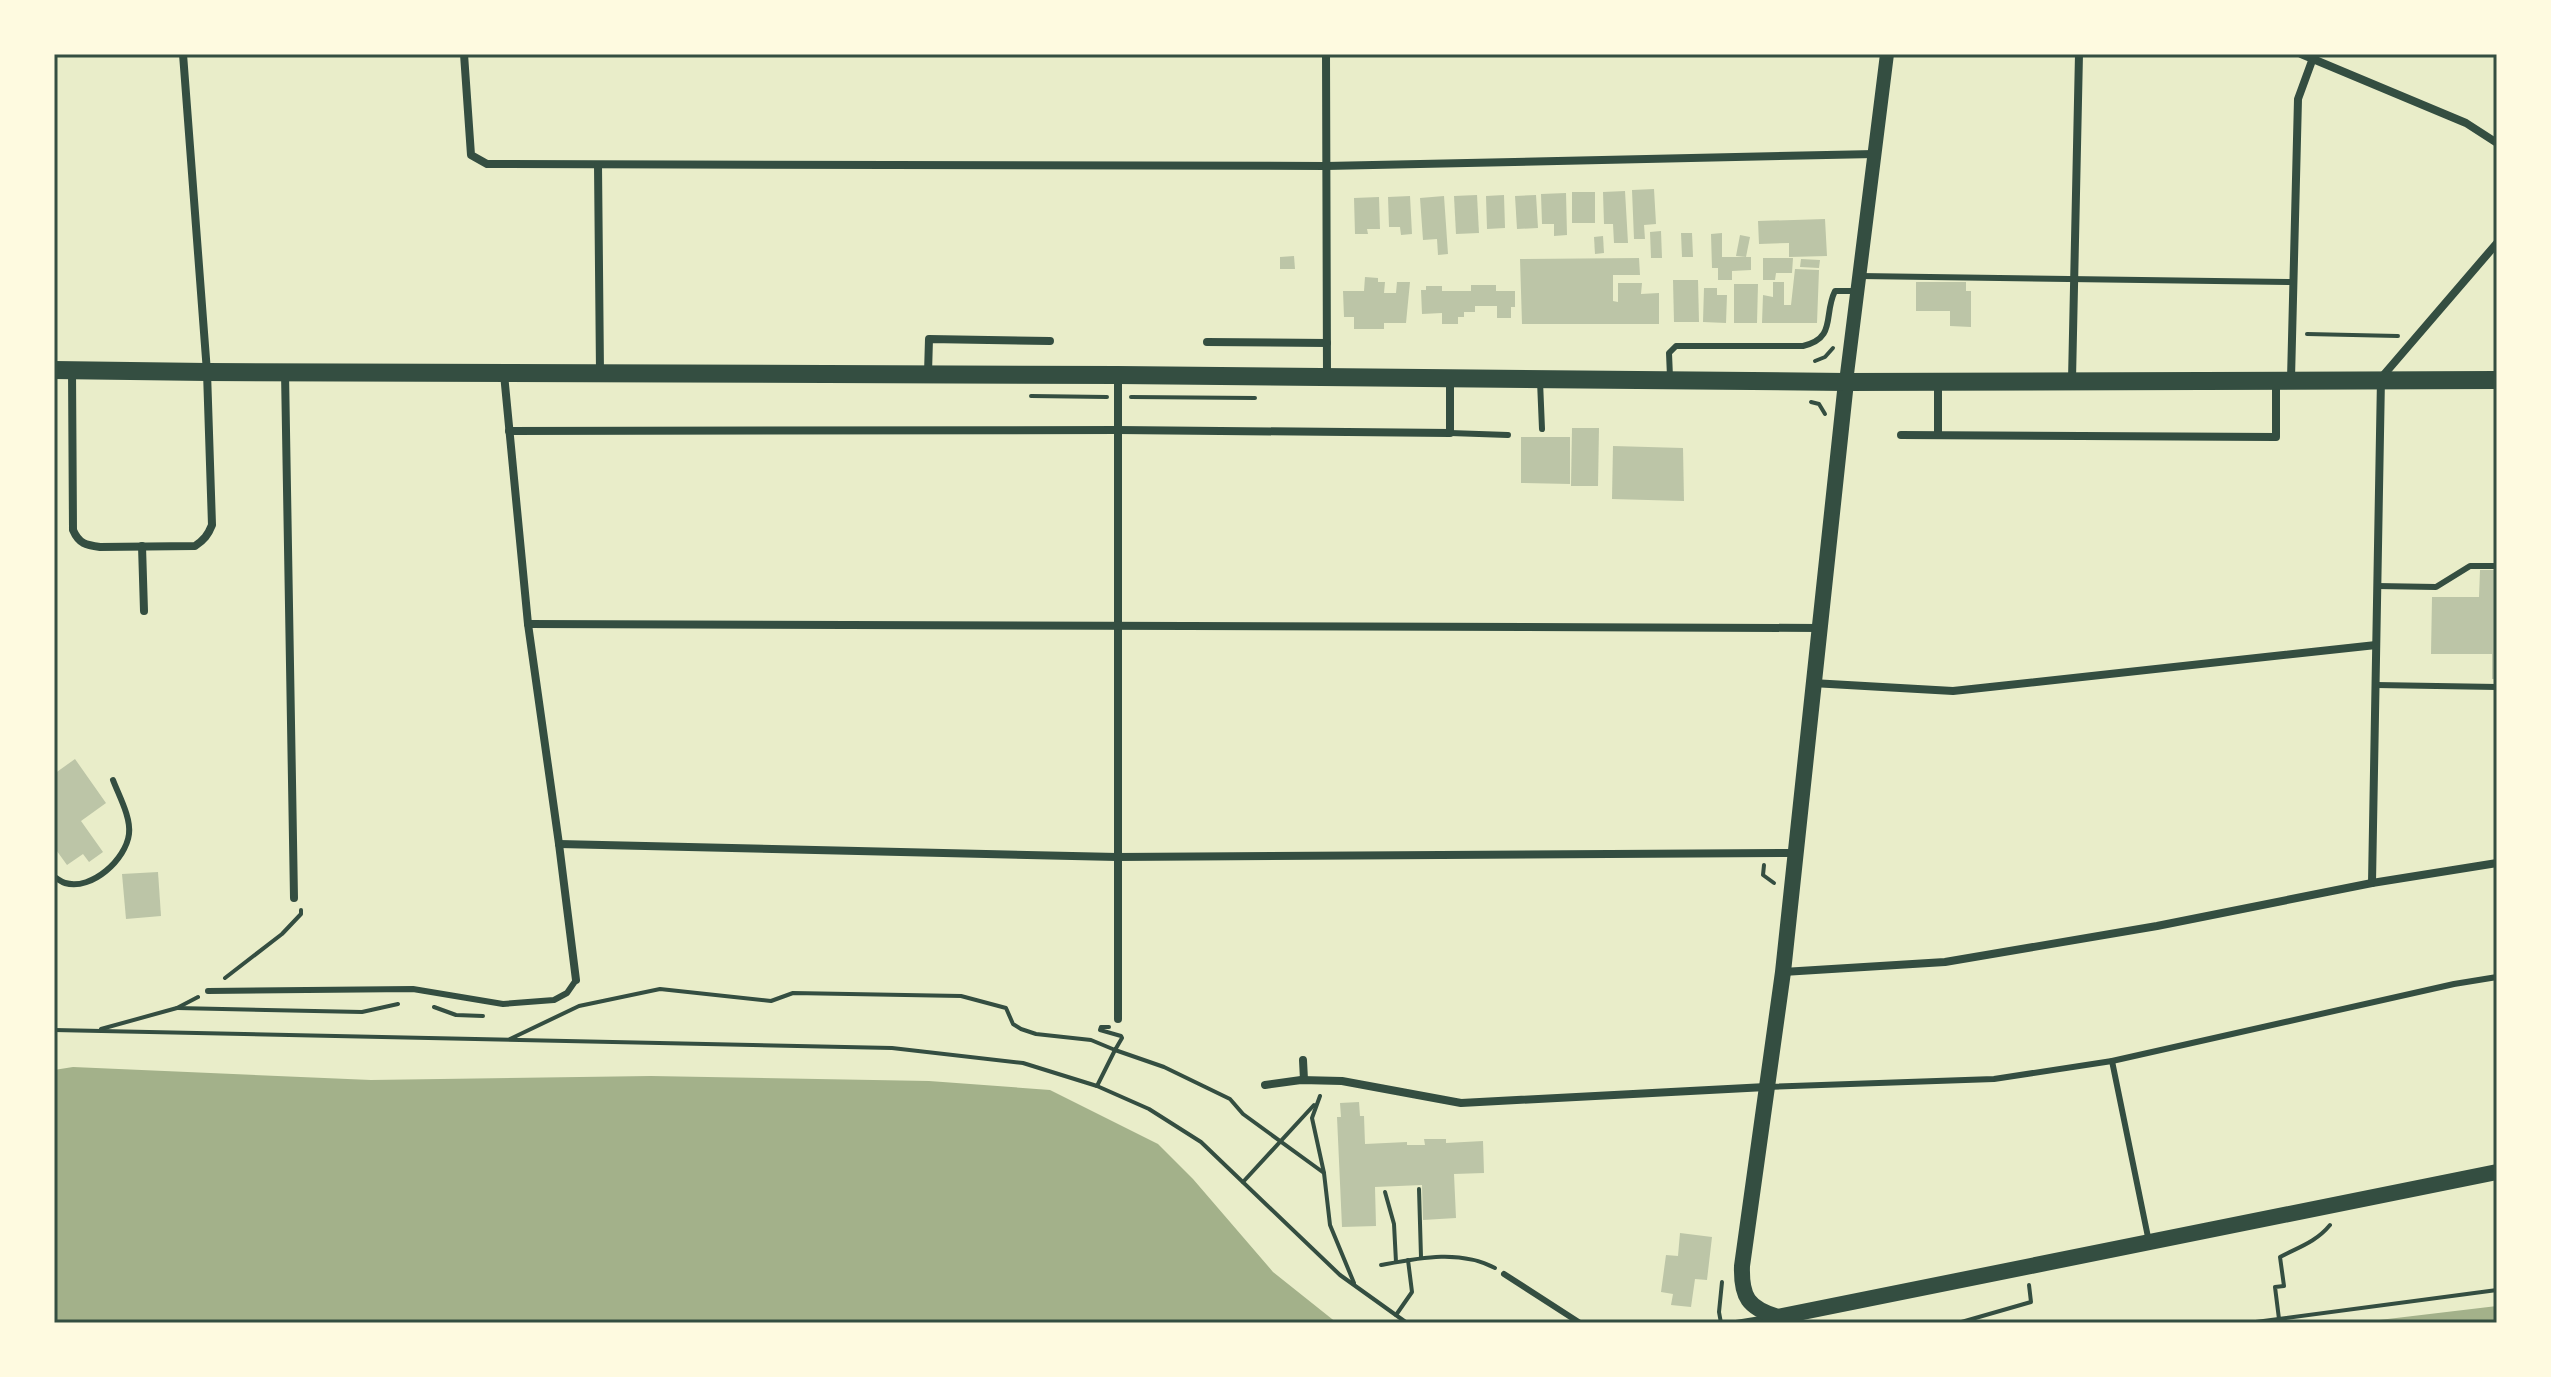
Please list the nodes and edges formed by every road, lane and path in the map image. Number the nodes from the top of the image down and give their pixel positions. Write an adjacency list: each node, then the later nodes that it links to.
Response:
1 (183, 54): 23 (street)
2 (464, 54): 10 (street)
3 (1326, 54): 11 (street)
4 (1887, 54): 9 (street)
5 (2079, 54): 14 (street)
6 (2301, 54): 7 (street)
7 (2313, 58): 8 (street); 15 (street)
8 (2497, 143)
9 (1876, 154): 11 (street); 13 (street)
10 (598, 165): 11 (street); 26 (street)
11 (1326, 166): 21 (street)
12 (2497, 243): 18 (street)
13 (1860, 276): 14 (lane); 16 (street)
14 (2074, 278): 15 (lane); 34 (street)
15 (2294, 282): 17 (street)
16 (1858, 291): 36 (lane); 37 (street)
17 (2293, 333): 18 (path); 33 (street)
18 (2415, 337): 31 (street)
19 (1050, 341): 27 (street)
20 (1207, 342): 21 (street)
21 (1327, 343): 29 (street)
22 (63, 370): 23 (main road); 48 (street)
23 (207, 372): 24 (main road); 48 (street)
24 (285, 372): 25 (main road); 68 (street)
25 (504, 372): 26 (main road); 43 (street)
26 (600, 372): 27 (main road)
27 (928, 374): 28 (main road)
28 (1118, 375): 29 (main road); 42 (street)
29 (1327, 377): 30 (main road)
30 (1450, 378): 32 (main road); 44 (street)
31 (2381, 378): 33 (main road); 35 (main road); 50 (street)
32 (1540, 379): 36 (main road); 41 (lane)
33 (2284, 379): 34 (main road); 47 (street)
34 (2072, 380): 38 (main road)
35 (2497, 380)
36 (1670, 381): 37 (main road)
37 (1846, 382): 38 (main road); 54 (main road)
38 (1938, 382): 47 (street)
39 (1808, 402): 40 (path)
40 (1831, 423)
41 (1542, 429)
42 (1118, 430): 43 (street); 44 (street); 53 (street)
43 (509, 431): 52 (street)
44 (1450, 433): 45 (lane)
45 (1508, 435)
46 (1901, 435): 47 (street)
47 (1938, 435)
48 (142, 546): 51 (street)
49 (2497, 566): 50 (lane)
50 (2377, 586): 55 (street)
51 (144, 611)
52 (528, 624): 53 (street); 60 (street)
53 (1119, 627): 54 (street); 63 (street)
54 (1819, 628): 56 (main road)
55 (2376, 645): 56 (street); 57 (street)
56 (1812, 683): 61 (main road)
57 (2376, 685): 58 (lane); 66 (street)
58 (2497, 687)
59 (113, 780): 65 (lane)
60 (559, 844): 63 (street); 71 (street)
61 (1796, 853): 62 (street); 69 (main road)
62 (1765, 854): 63 (street); 67 (path)
63 (1117, 857): 77 (street)
64 (2497, 863): 66 (street)
65 (54, 877)
66 (2372, 883): 69 (street)
67 (1777, 884)
68 (294, 898)
69 (1783, 972): 87 (main road)
70 (2497, 977): 82 (lane)
71 (576, 980): 72 (lane)
72 (208, 991)
73 (402, 1004): 75 (path)
74 (423, 1004): 76 (path)
75 (177, 1008)
76 (486, 1016)
77 (1118, 1019)
78 (54, 1030): 79 (path)
79 (508, 1040): 80 (path); 86 (path)
80 (1115, 1050): 86 (path); 89 (path)
81 (1303, 1060): 83 (street)
82 (2112, 1061): 87 (lane); 96 (lane)
83 (1304, 1080): 84 (street); 85 (street)
84 (1328, 1080): 87 (street); 88 (path)
85 (1265, 1085)
86 (1097, 1086): 92 (path)
87 (1766, 1087): 107 (main road)
88 (1316, 1104): 89 (path); 91 (path)
89 (1281, 1142): 91 (path); 92 (path)
90 (2497, 1172): 95 (main road)
91 (1324, 1173): 104 (path)
92 (1243, 1182): 104 (path)
93 (1419, 1189): 97 (path)
94 (1385, 1192): 99 (path)
95 (2328, 1208): 96 (main road); 108 (path)
96 (2149, 1242): 101 (main road)
97 (1421, 1257): 98 (path); 102 (path)
98 (1408, 1260): 99 (path); 106 (path)
99 (1396, 1262): 100 (path)
100 (1381, 1265)
101 (2026, 1267): 107 (main road); 113 (path)
102 (1504, 1274): 110 (lane)
103 (1723, 1281): 111 (path)
104 (1354, 1285): 106 (path)
105 (2497, 1290): 108 (path)
106 (1396, 1315): 109 (path)
107 (1778, 1317): 112 (lane)
108 (2279, 1319): 114 (path)
109 (1407, 1323)
110 (1580, 1323)
111 (1721, 1323)
112 (1736, 1323)
113 (1958, 1323)
114 (2248, 1323)

